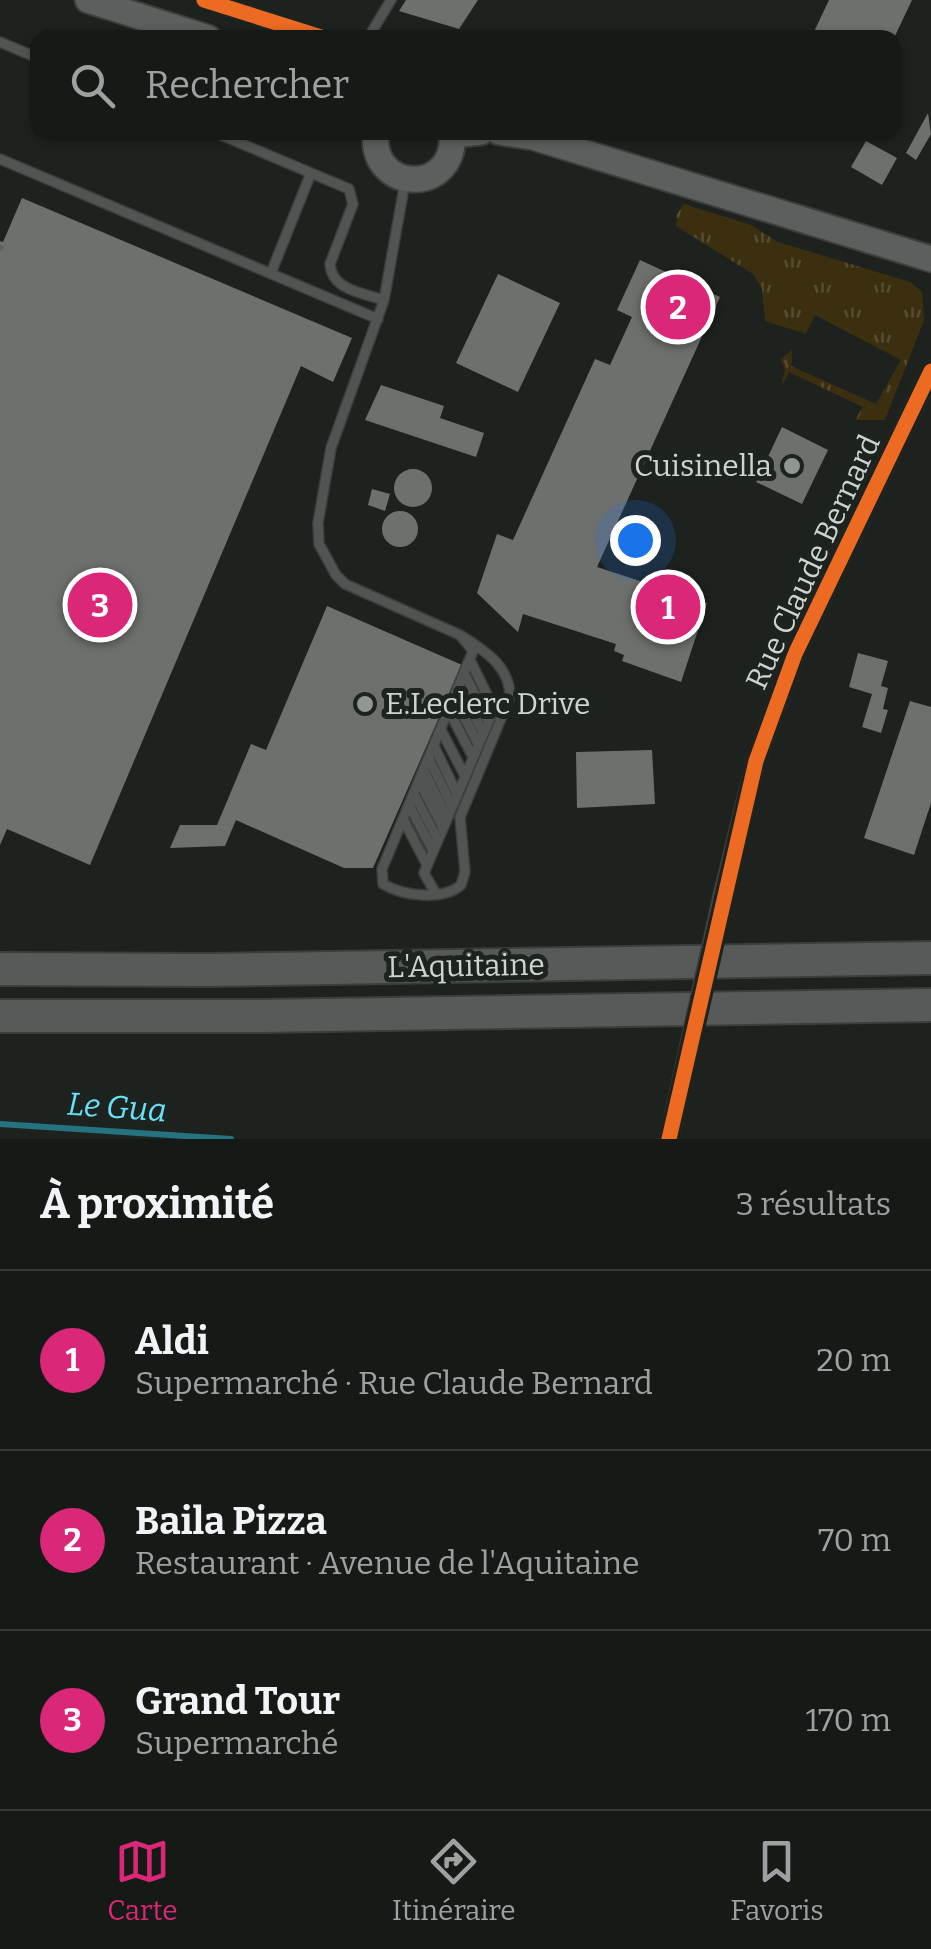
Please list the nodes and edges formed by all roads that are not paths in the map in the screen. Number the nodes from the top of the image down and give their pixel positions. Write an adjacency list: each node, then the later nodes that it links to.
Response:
1 (88, 0): 3 (main road)
2 (392, 0): 4 (lane)
3 (183, 30)
4 (373, 30)
5 (0, 42): 6 (lane)
6 (30, 55)
7 (233, 140): 12 (lane)
8 (376, 140): 13 (main road)
9 (451, 140): 13 (main road)
10 (543, 140): 14 (main road)
11 (0, 159): 15 (lane)
12 (310, 173): 15 (lane); 16 (lane)
13 (405, 179): 16 (lane)
14 (931, 258)
15 (271, 273): 17 (lane)
16 (384, 300): 17 (lane)
17 (378, 319): 19 (lane)
18 (931, 371): 49 (street, Rue Claude Bernard, bridge)
19 (460, 635): 20 (lane); 44 (lane)
20 (470, 660): 21 (lane); 25 (lane)
21 (464, 673): 22 (lane); 25 (lane)
22 (459, 685): 23 (lane); 27 (lane)
23 (454, 697): 24 (lane); 28 (lane)
24 (448, 710): 26 (lane); 30 (lane)
25 (488, 721): 27 (lane)
26 (441, 729): 29 (lane); 33 (lane)
27 (484, 733): 28 (lane)
28 (478, 744): 30 (lane)
29 (434, 746): 31 (lane); 36 (lane)
30 (473, 757): 33 (lane)
31 (428, 758): 32 (lane); 38 (lane)
32 (424, 770): 34 (lane); 40 (lane)
33 (465, 776): 36 (lane)
34 (419, 781): 35 (lane); 40 (lane)
35 (414, 793): 37 (lane); 41 (lane)
36 (457, 794): 38 (lane)
37 (409, 806): 39 (lane); 42 (lane)
38 (452, 806): 40 (lane)
39 (403, 819): 43 (lane); 44 (lane)
40 (445, 823): 41 (lane)
41 (438, 840): 42 (lane)
42 (433, 851): 43 (lane)
43 (427, 865): 44 (lane)
44 (436, 894)
45 (931, 958): 46 (highway, L'Aquitaine)
46 (0, 969)
47 (931, 1005): 48 (highway, L'Aquitaine)
48 (0, 1016)
49 (670, 1139)

